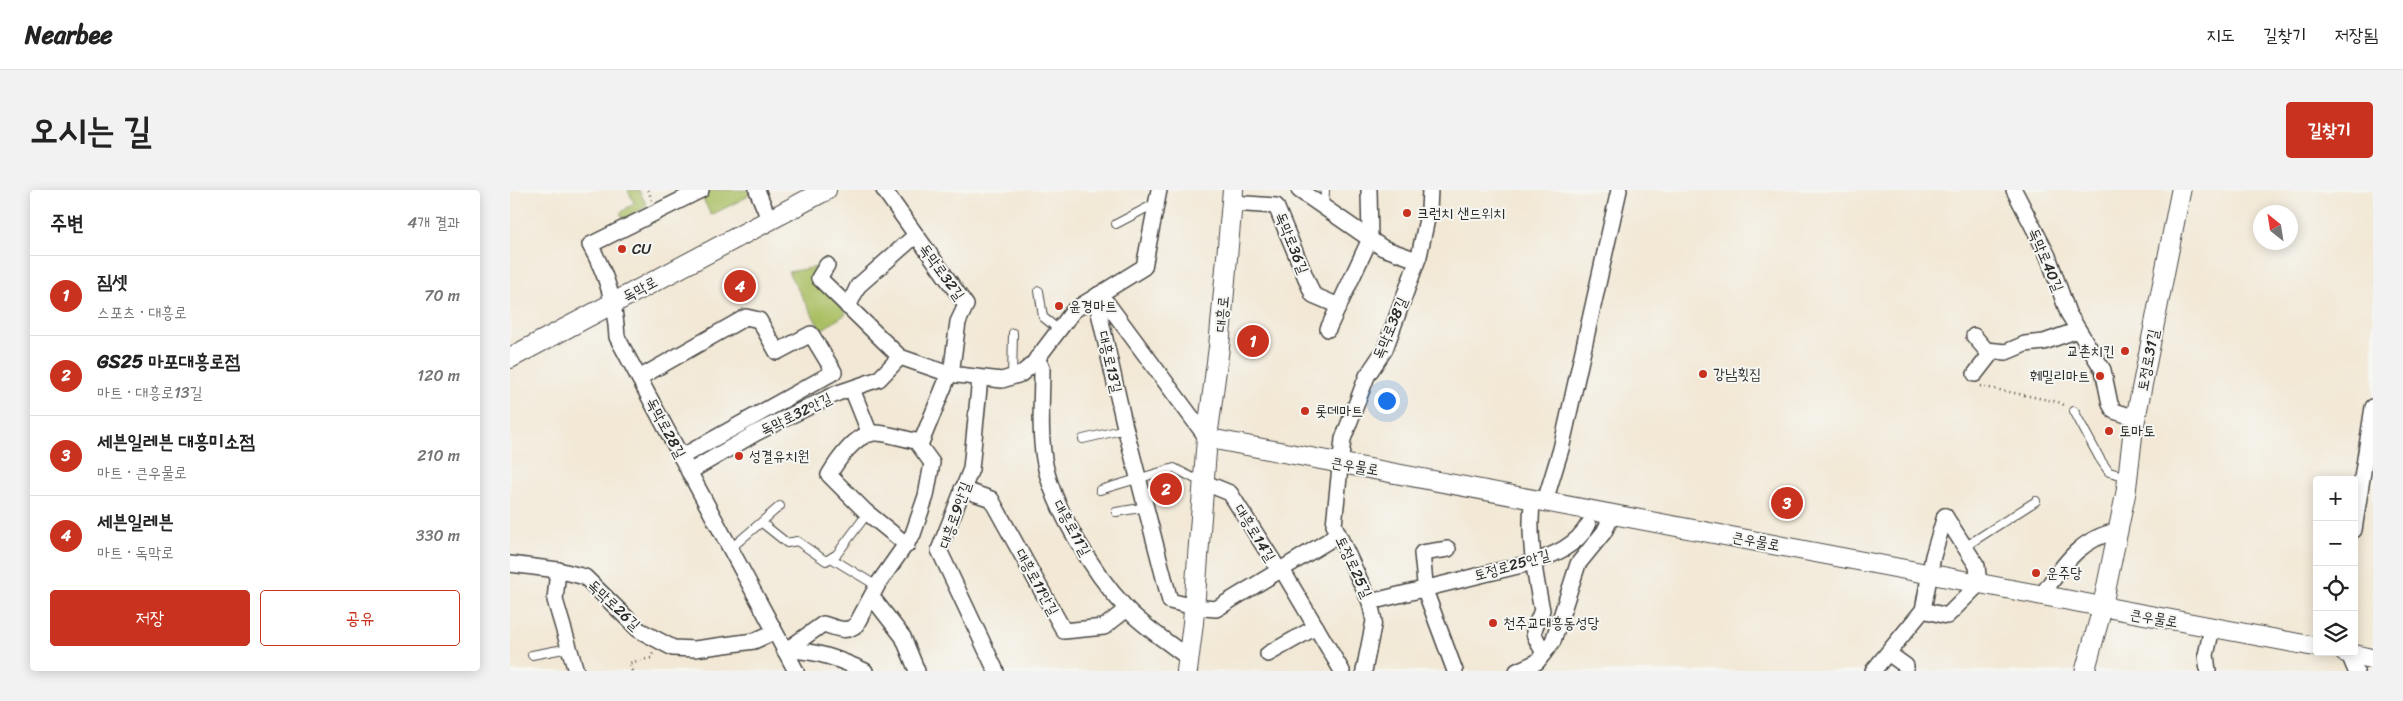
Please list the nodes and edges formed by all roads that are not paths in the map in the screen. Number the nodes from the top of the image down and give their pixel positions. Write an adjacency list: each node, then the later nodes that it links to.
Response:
1 (701, 190): 23 (street, 독막로28길)
2 (757, 190): 15 (street)
3 (826, 190): 15 (main road, 독막로)
4 (884, 190): 17 (street, 독막로32길)
5 (1299, 190): 14 (street, 독막로36길)
6 (1325, 190): 14 (lane)
7 (1370, 190): 18 (street)
8 (1430, 190): 19 (street, 독막로38길)
9 (1620, 190): 57 (street)
10 (2014, 190): 28 (street, 독막로40길)
11 (2182, 190): 43 (street, 토정로31길)
12 (1157, 196): 16 (lane); 22 (street)
13 (1233, 196): 24 (street, 독막로36길); 46 (main road, 대흥로)
14 (1324, 208): 18 (street, 독막로36길)
15 (769, 219): 23 (main road, 독막로)
16 (1116, 224)
17 (915, 236): 25 (street); 35 (street, 독막로32길)
18 (1370, 239): 19 (street, 독막로36길); 24 (street)
19 (1417, 260): 50 (street, 독막로38길)
20 (827, 265): 25 (street)
21 (1039, 291): 27 (lane)
22 (1098, 295): 27 (street); 44 (street, 대흥로13길); 46 (street)
23 (614, 302): 33 (main road, 독막로); 38 (street, 독막로28길)
24 (1339, 306): 26 (street)
25 (848, 307): 32 (street)
26 (1328, 329)
27 (1059, 330): 34 (street)
28 (2078, 330): 31 (street); 43 (street, 독막로40길)
29 (1013, 333): 37 (lane)
30 (1974, 336): 31 (street)
31 (1990, 350): 36 (street)
32 (900, 357): 35 (street); 40 (street, 독막로32안길)
33 (510, 358)
34 (1037, 358): 37 (street); 86 (street, 대흥로11길)
35 (949, 374): 39 (street); 48 (street, 독막로32길)
36 (1975, 374)
37 (1012, 377): 39 (street)
38 (639, 378): 49 (street, 독막로28길); 49 (street)
39 (980, 378): 55 (street, 대흥로9안길)
40 (852, 389): 45 (street, 독막로32안길); 51 (street, 독막로32안길)
41 (2373, 407): 64 (street)
42 (2074, 410): 52 (lane)
43 (2136, 418): 52 (street, 토정로31길)
44 (1126, 428): 47 (lane); 53 (street, 대흥로13길)
45 (870, 434): 48 (street); 62 (street)
46 (1207, 438): 50 (street, 큰우물로); 54 (main road, 대흥로)
47 (1083, 439)
48 (920, 446): 69 (street)
49 (681, 457): 51 (street, 독막로28길)
50 (1342, 463): 57 (street, 큰우물로); 67 (street, 토정로25길)
51 (689, 472): 71 (street, 독막로28길)
52 (2128, 477): 68 (street, 토정로31길)
53 (1139, 480): 54 (lane); 56 (lane); 60 (street, 대흥로13길)
54 (1203, 482): 77 (street, 대흥로14길); 84 (main road, 대흥로)
55 (962, 489): 86 (street, 대흥로11안길); 107 (street, 대흥로9안길)
56 (1100, 490)
57 (1539, 499): 63 (street, 큰우물로); 74 (street)
58 (2036, 501): 70 (lane)
59 (780, 506): 65 (lane)
60 (1147, 507): 61 (lane); 84 (street, 대흥로13길)
61 (1116, 512)
62 (867, 514): 69 (street); 73 (lane)
63 (1613, 514): 78 (street, 큰우물로); 95 (street)
64 (2355, 521)
65 (762, 523): 71 (lane); 73 (lane)
66 (1588, 526): 74 (street, 토정로25안길)
67 (1337, 532): 77 (street, 대흥로14길); 83 (street, 토정로25길)
68 (2118, 532): 82 (street); 85 (street, 토정로31길)
69 (907, 545): 81 (street)
70 (1966, 546): 78 (street); 79 (street)
71 (730, 549): 90 (street, 독막로28길)
72 (1448, 549): 80 (street)
73 (831, 558): 81 (lane)
74 (1534, 562): 80 (street, 토정로25안길); 95 (street)
75 (510, 564): 76 (street, 독막로26길)
76 (558, 570): 90 (street, 독막로26길); 92 (street)
77 (1280, 570): 84 (street); 88 (street, 대흥로14길)
78 (1929, 575): 79 (street, 큰우물로); 87 (street)
79 (1979, 584): 82 (street, 큰우물로); 87 (street)
80 (1426, 588): 83 (street, 토정로25안길); 110 (street)
81 (874, 592): 93 (street); 106 (street)
82 (2041, 596): 85 (street, 큰우물로)
83 (1370, 602): 109 (street, 토정로25길)
84 (1194, 607): 101 (main road, 대흥로)
85 (2102, 608): 89 (street, 큰우물로); 113 (street, 토정로31길)
86 (1127, 609): 101 (street, 대흥로11길)
87 (1923, 610): 94 (street)
88 (1316, 627): 96 (street); 108 (street, 대흥로14길)
89 (2212, 628): 91 (street, 큰우물로); 114 (street)
90 (774, 632): 93 (street, 독막로28길)
91 (2313, 646)
92 (569, 648): 98 (lane); 103 (street)
93 (785, 651): 104 (street, 독막로28길); 105 (street)
94 (1888, 652): 102 (street); 112 (street)
95 (1544, 653): 111 (street)
96 (1268, 654)
97 (2358, 655): 100 (street)
98 (532, 656)
99 (2349, 656): 115 (street)
100 (2373, 659)
101 (1188, 665)
102 (1906, 666)
103 (576, 671)
104 (796, 671)
105 (866, 671)
106 (916, 671)
107 (996, 671)
108 (1342, 671)
109 (1364, 671)
110 (1455, 671)
111 (1516, 671)
112 (1873, 671)
113 (2085, 671)
114 (2208, 671)
115 (2356, 671)

